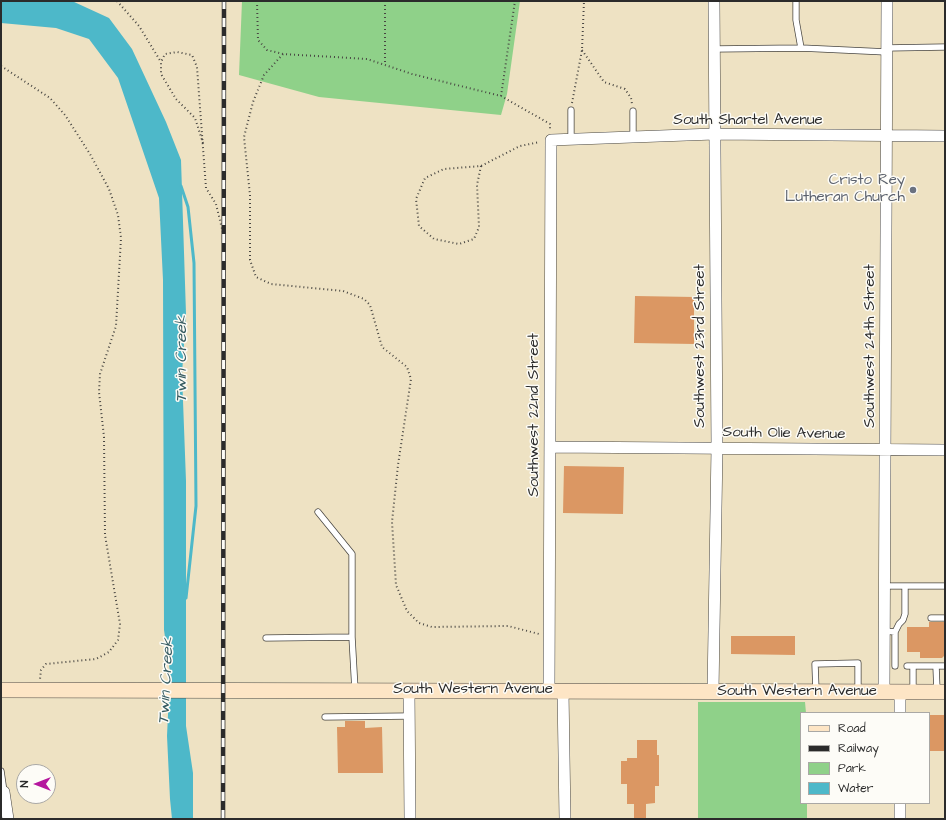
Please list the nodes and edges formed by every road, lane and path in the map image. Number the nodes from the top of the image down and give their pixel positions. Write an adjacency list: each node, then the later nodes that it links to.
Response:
1 (117, 1): 15 (path)
2 (257, 1): 14 (path)
3 (385, 1): 16 (path)
4 (514, 1): 18 (path)
5 (584, 1): 12 (path)
6 (714, 1): 11 (street, Southwest 23rd Street)
7 (796, 1): 10 (lane)
8 (887, 1): 13 (street, Southwest 24th Street)
9 (945, 47): 13 (lane)
10 (801, 48): 11 (lane); 13 (lane)
11 (714, 49): 21 (street, Southwest 23rd Street)
12 (582, 50): 19 (path); 20 (path)
13 (887, 50): 24 (street, Southwest 24th Street)
14 (282, 54): 16 (path); 42 (path)
15 (161, 62): 27 (path); 27 (path)
16 (385, 65): 18 (path)
17 (1, 66): 48 (path)
18 (501, 96): 26 (path)
19 (571, 110): 25 (lane)
20 (633, 111): 23 (lane)
21 (714, 134): 23 (street, South Shartel Avenue); 24 (street, South Shartel Avenue); 31 (street, Southwest 23rd Street)
22 (945, 136): 24 (street, South Shartel Avenue)
23 (633, 137): 25 (street, South Shartel Avenue)
24 (886, 137): 32 (street, Southwest 24th Street)
25 (571, 139): 26 (street, South Shartel Avenue)
26 (551, 140): 28 (path); 30 (street, Southwest 22nd Street)
27 (203, 143): 29 (path)
28 (481, 166): 28 (path)
29 (224, 237)
30 (550, 447): 31 (street, South Olie Avenue); 42 (street, Southwest 22nd Street)
31 (717, 448): 32 (street, South Olie Avenue); 52 (street, Southwest 23rd Street)
32 (886, 450): 33 (street, South Olie Avenue); 35 (street, Southwest 24th Street)
33 (945, 450)
34 (318, 512): 41 (lane)
35 (885, 586): 36 (lane); 40 (street, Southwest 24th Street)
36 (904, 586): 37 (lane); 40 (lane)
37 (945, 586)
38 (932, 618): 39 (lane)
39 (945, 618)
40 (890, 632): 44 (street, Southwest 24th Street)
41 (352, 637): 43 (lane); 49 (lane)
42 (549, 637): 51 (street, Southwest 22nd Street)
43 (266, 638)
44 (900, 666): 45 (lane); 55 (street, Southwest 24th Street); 56 (lane)
45 (936, 666): 46 (lane); 57 (lane)
46 (945, 666)
47 (1, 690): 48 (main road, South Western Avenue)
48 (39, 690): 49 (main road, South Western Avenue)
49 (355, 690): 50 (main road, South Western Avenue)
50 (409, 690): 51 (main road, South Western Avenue); 59 (street)
51 (556, 690): 52 (main road, South Western Avenue); 66 (street, Southwest 22nd Street)
52 (713, 692): 53 (main road, South Western Avenue)
53 (816, 692): 54 (main road, South Western Avenue); 54 (lane)
54 (858, 692): 55 (main road, South Western Avenue)
55 (884, 692): 56 (main road, South Western Avenue)
56 (907, 692): 57 (main road, South Western Avenue); 58 (street)
57 (941, 692)
58 (900, 712)
59 (410, 716): 60 (lane); 65 (street)
60 (325, 717)
61 (1, 771): 62 (lane)
62 (2, 792): 64 (street)
63 (900, 804): 67 (street)
64 (8, 819)
65 (410, 819)
66 (565, 819)
67 (900, 819)

